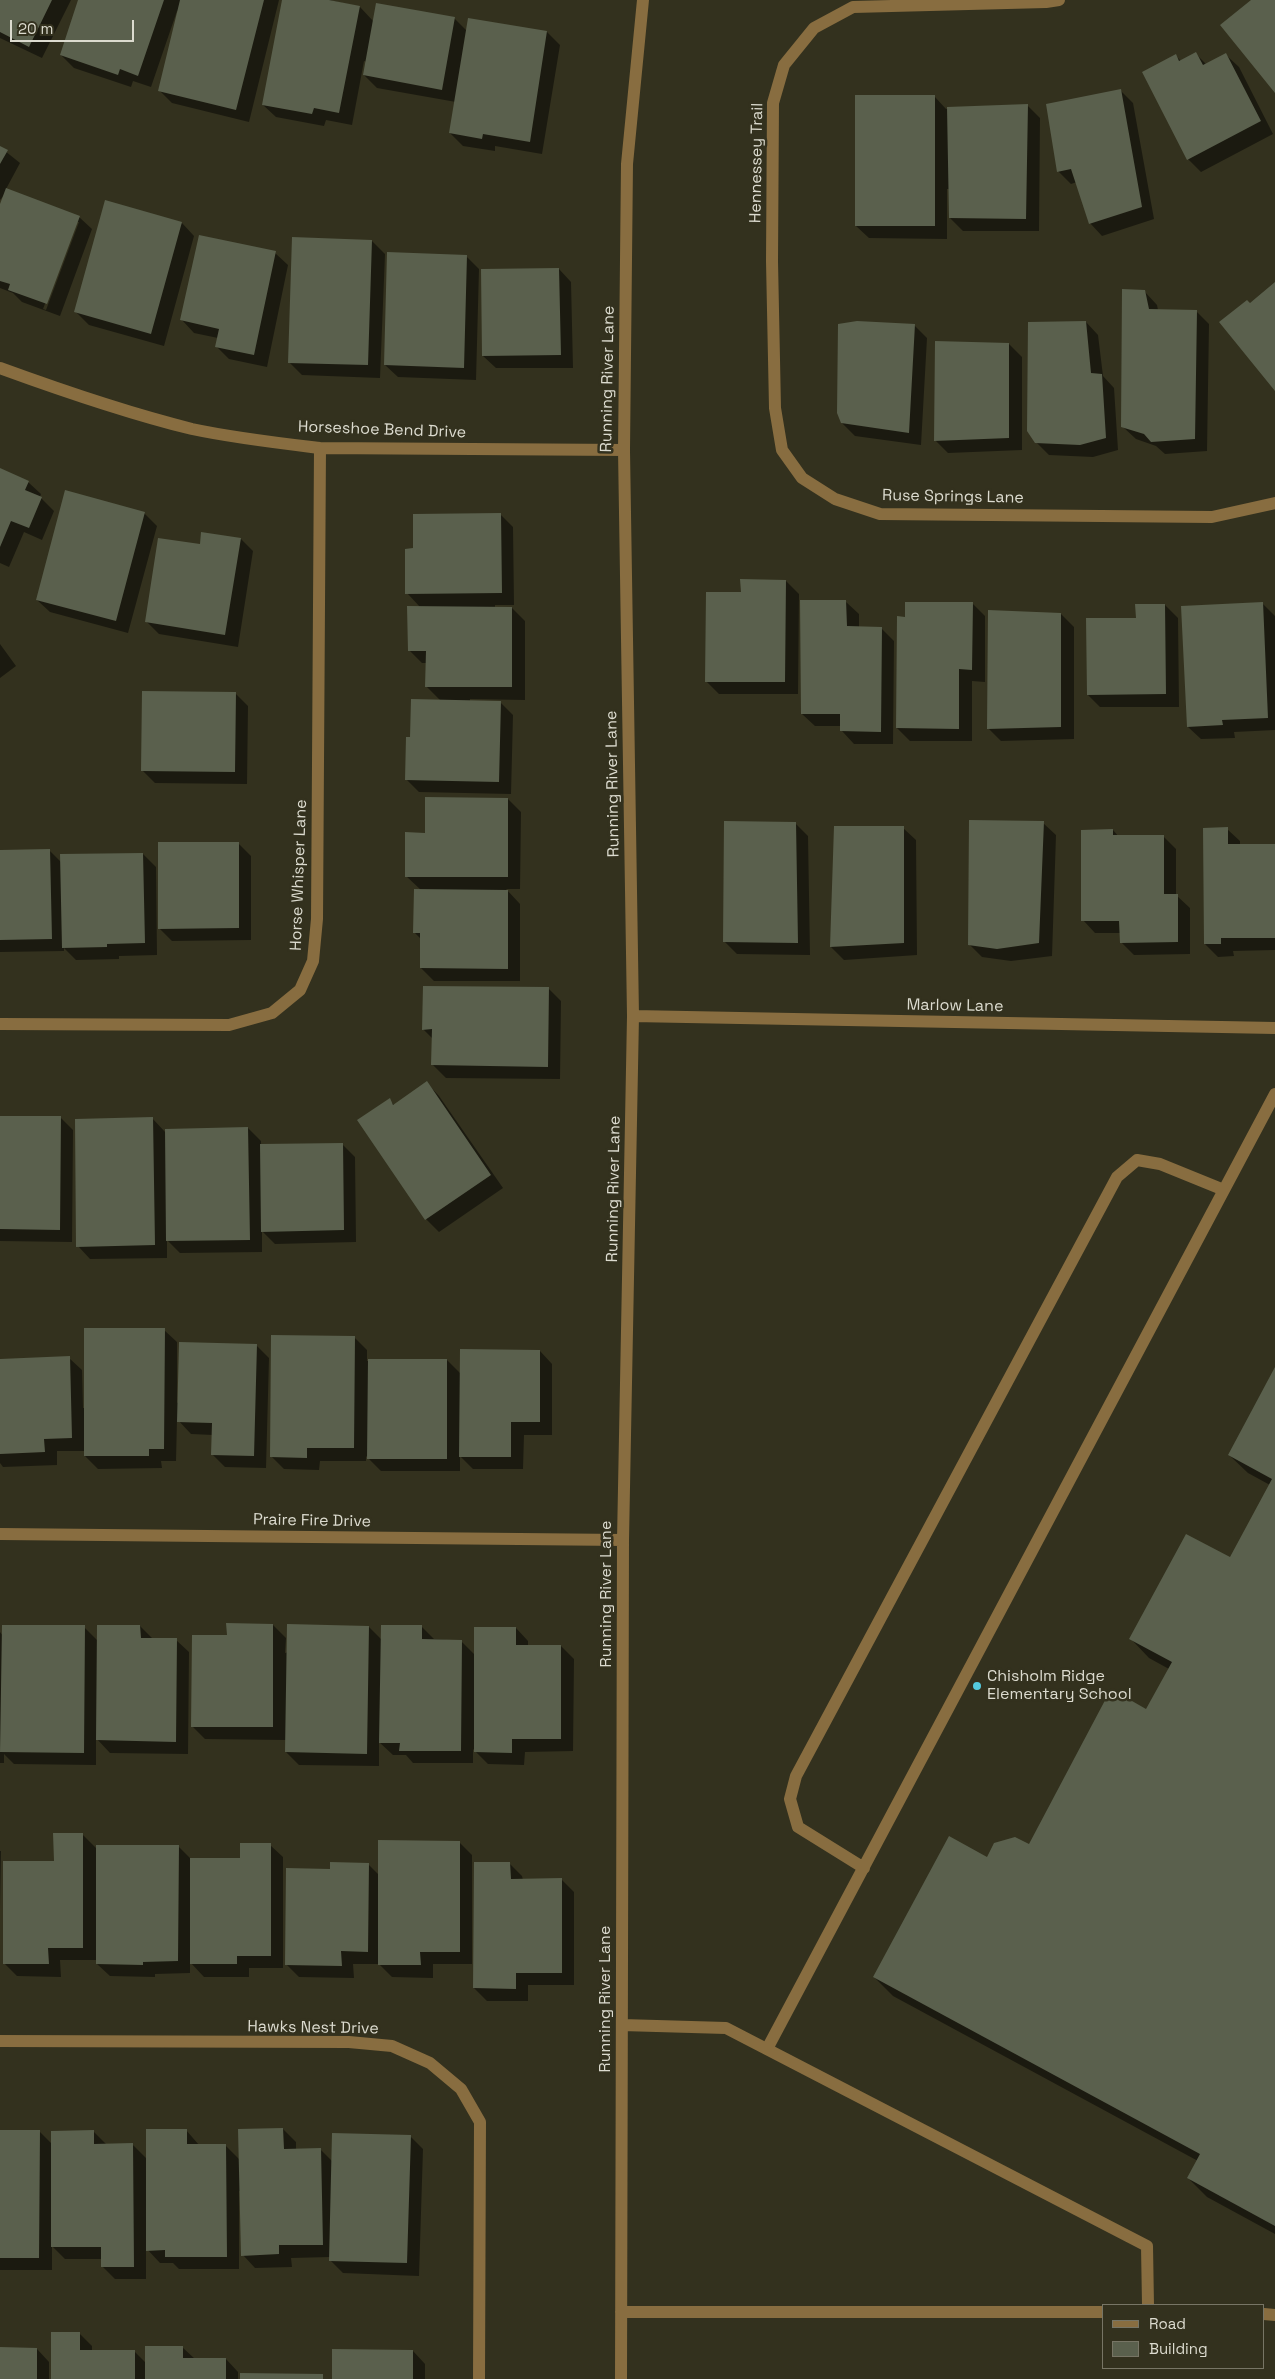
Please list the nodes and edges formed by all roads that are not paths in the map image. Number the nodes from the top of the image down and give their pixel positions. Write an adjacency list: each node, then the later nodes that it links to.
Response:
1 (643, 0): 6 (street, Running River Lane)
2 (1059, 0): 3 (street, Hennessey Trail)
3 (772, 261): 7 (street, Ruse Springs Lane)
4 (0, 368): 5 (street, Horseshoe Bend Drive)
5 (320, 448): 6 (street, Horseshoe Bend Drive); 9 (street, Horse Whisper Lane)
6 (624, 450): 8 (street, Running River Lane)
7 (1275, 503)
8 (634, 1016): 10 (street, Marlow Lane); 14 (street, Running River Lane)
9 (0, 1024)
10 (1275, 1028)
11 (1275, 1094): 12 (street)
12 (1224, 1190): 15 (street); 15 (street)
13 (0, 1534): 14 (street, Praire Fire Drive)
14 (623, 1540): 16 (street, Running River Lane)
15 (864, 1868): 18 (street)
16 (622, 2026): 18 (street); 20 (street, Running River Lane)
17 (0, 2041): 22 (street, Hawks Nest Drive)
18 (767, 2049): 19 (street)
19 (1148, 2304)
20 (621, 2312): 21 (street); 23 (street, Running River Lane)
21 (1102, 2312)
22 (479, 2379)
23 (621, 2379)

